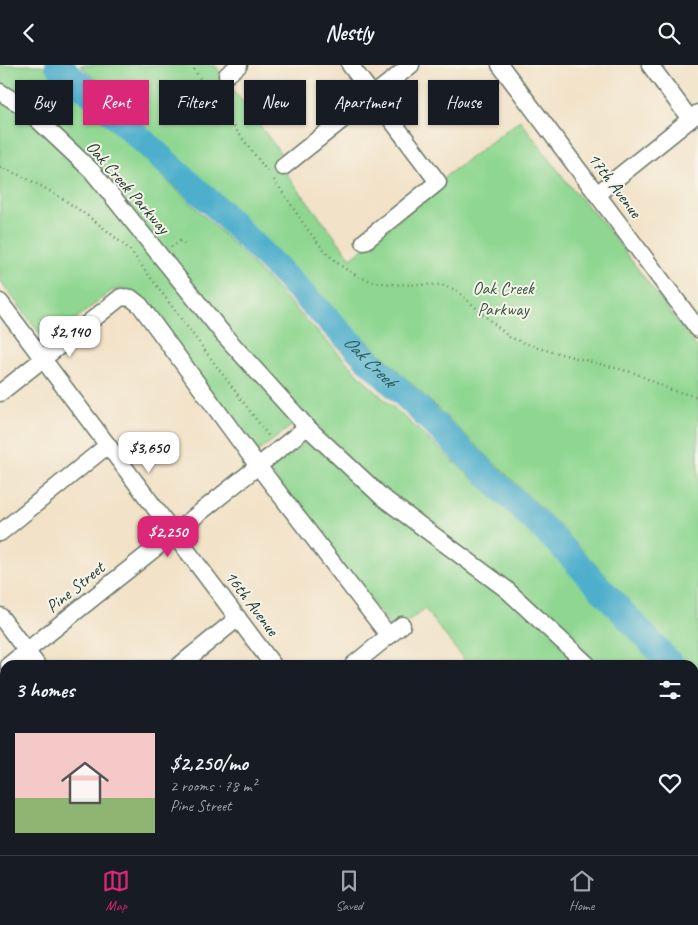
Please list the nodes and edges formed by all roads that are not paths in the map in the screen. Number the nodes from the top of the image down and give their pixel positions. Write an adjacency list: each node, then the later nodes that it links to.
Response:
1 (350, 65): 5 (street)
2 (411, 65): 6 (street)
3 (500, 65): 12 (street, 17th Avenue)
4 (650, 65): 8 (street)
5 (362, 80)
6 (392, 80)
7 (0, 92): 18 (street, Oak Creek Parkway)
8 (694, 116): 12 (street)
9 (336, 125): 11 (street)
10 (395, 125): 13 (street)
11 (283, 167)
12 (597, 194): 15 (street, 17th Avenue)
13 (364, 242)
14 (0, 302): 16 (street, 16th Avenue)
15 (698, 329)
16 (43, 359): 17 (street); 19 (street, 16th Avenue); 20 (street)
17 (0, 393)
18 (307, 427): 20 (street, Pine Street); 33 (street, Oak Creek Parkway)
19 (108, 445): 21 (street); 22 (street, 16th Avenue)
20 (258, 466): 22 (street, Pine Street); 26 (street)
21 (0, 533)
22 (174, 533): 24 (street, 16th Avenue); 27 (street, Pine Street)
23 (0, 616): 27 (street)
24 (238, 618): 30 (street); 31 (street, 16th Avenue)
25 (402, 625): 26 (street)
26 (389, 636): 32 (street)
27 (26, 651): 28 (street, Pine Street); 29 (street)
28 (15, 660)
29 (33, 660)
30 (186, 660)
31 (269, 660)
32 (359, 660)
33 (583, 660)

